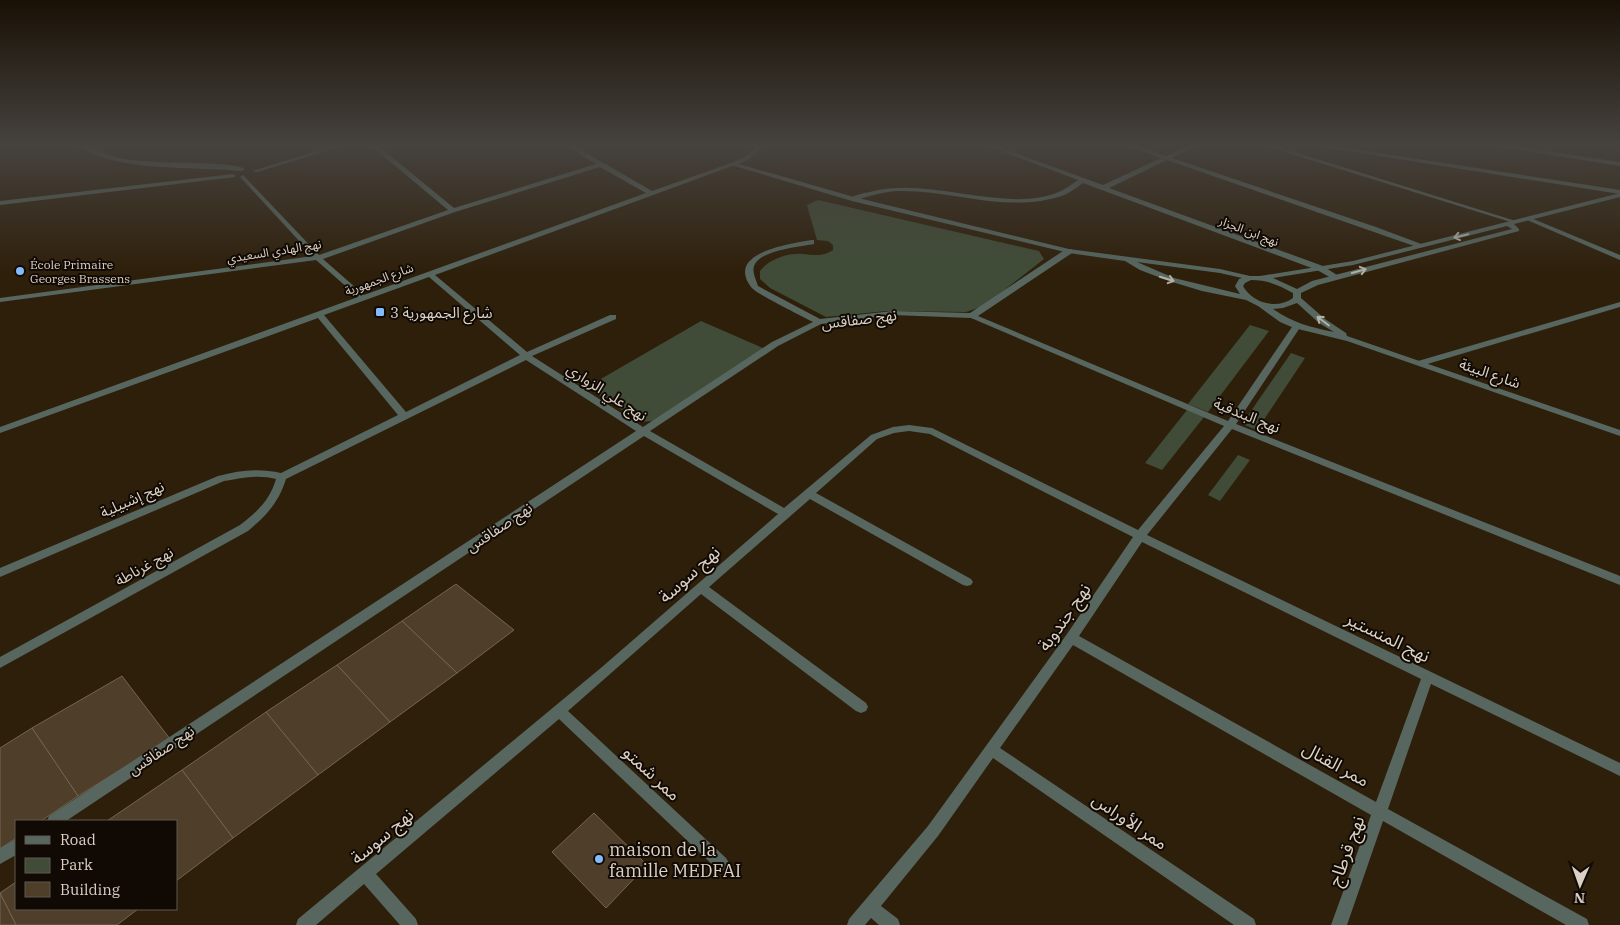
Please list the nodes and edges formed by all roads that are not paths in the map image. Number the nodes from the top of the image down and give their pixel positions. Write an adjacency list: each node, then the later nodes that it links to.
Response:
1 (136, 187): 16 (street)
2 (255, 187): 23 (street)
3 (425, 187): 17 (street)
4 (529, 187): 17 (street, نهج الهادي السعيدي)
5 (639, 187): 13 (street)
6 (667, 187): 13 (street, شارع الجمهورية)
7 (812, 187): 15 (street)
8 (1071, 187): 15 (street)
9 (1253, 187): 21 (street)
10 (1399, 187): 19 (street)
11 (1577, 187): 14 (street)
12 (1103, 188): 26 (street, نهج ابن الجزار)
13 (650, 193): 27 (street, شارع الجمهورية)
14 (1620, 194): 18 (street)
15 (852, 199): 22 (street)
16 (0, 203)
17 (454, 211): 23 (street, نهج الهادي السعيدي)
18 (1529, 219): 19 (street); 25 (street)
19 (1512, 223): 21 (street, one-way to 21); 28 (street, one-way to 19)
20 (811, 242): 40 (street)
21 (1420, 246): 26 (street)
22 (1069, 251): 24 (street); 38 (street)
23 (318, 258): 32 (street); 34 (street, نهج الهادي السعيدي)
24 (1123, 258): 29 (street); 33 (street, one-way to 33)
25 (1620, 258)
26 (1320, 268): 28 (street, نهج ابن الجزار); 30 (street)
27 (429, 273): 32 (street, شارع الجمهورية); 43 (street, نهج علي الزواري)
28 (1336, 277): 31 (street)
29 (1250, 278): 30 (street); 33 (street)
30 (1260, 278): 31 (street)
31 (1297, 296): 35 (street); 42 (street, one-way to 31)
32 (362, 297): 37 (street, شارع الجمهورية)
33 (1248, 298): 35 (street)
34 (0, 300)
35 (1260, 303): 41 (street)
36 (1620, 304): 44 (street)
37 (319, 314): 45 (street); 47 (street, شارع الجمهورية)
38 (972, 316): 40 (street, نهج صفاقس); 46 (street, نهج البندقية)
39 (613, 317): 43 (street)
40 (819, 322): 48 (street, نهج صفاقس)
41 (1297, 326): 42 (street); 46 (street, نهج جندوبة)
42 (1350, 340): 44 (street, شارع البيئة)
43 (526, 356): 45 (street); 48 (street, نهج علي الزواري)
44 (1421, 363): 49 (street, شارع البيئة)
45 (404, 416): 50 (street)
46 (1230, 425): 53 (street, نهج جندوبة); 55 (street, نهج البندقية)
47 (0, 430)
48 (643, 431): 52 (street, نهج علي الزواري); 66 (street, نهج صفاقس)
49 (1620, 433)
50 (282, 477): 54 (street, نهج إشبيلية); 59 (street, نهج غرناطة)
51 (809, 494): 52 (street, نهج سوسة); 53 (street, نهج سوسة); 56 (street)
52 (785, 513): 57 (street, نهج سوسة)
53 (1140, 536): 58 (street, نهج جندوبة); 60 (street, نهج المنستير)
54 (0, 573)
55 (1620, 581)
56 (967, 582)
57 (701, 587): 61 (street); 62 (street, نهج سوسة)
58 (1072, 638): 63 (street, نهج جندوبة); 65 (street, ممر القنال)
59 (0, 663)
60 (1428, 676): 64 (street, نهج المنستير); 65 (street, نهج قرطاج)
61 (861, 707)
62 (558, 710): 69 (street, ممر شمتو); 70 (street, نهج سوسة)
63 (991, 749): 71 (street, نهج جندوبة); 76 (street, ممر الأوراس)
64 (1620, 770)
65 (1381, 811): 77 (street, نهج قرطاج); 78 (street, ممر القنال)
66 (56, 820)
67 (15, 847): 68 (street)
68 (0, 857)
69 (721, 864)
70 (365, 874): 72 (street, نهج سوسة); 73 (street)
71 (870, 908): 74 (street, نهج جندوبة); 75 (street)
72 (304, 925)
73 (410, 925)
74 (855, 925)
75 (892, 925)
76 (1248, 925)
77 (1339, 925)
78 (1581, 925)

